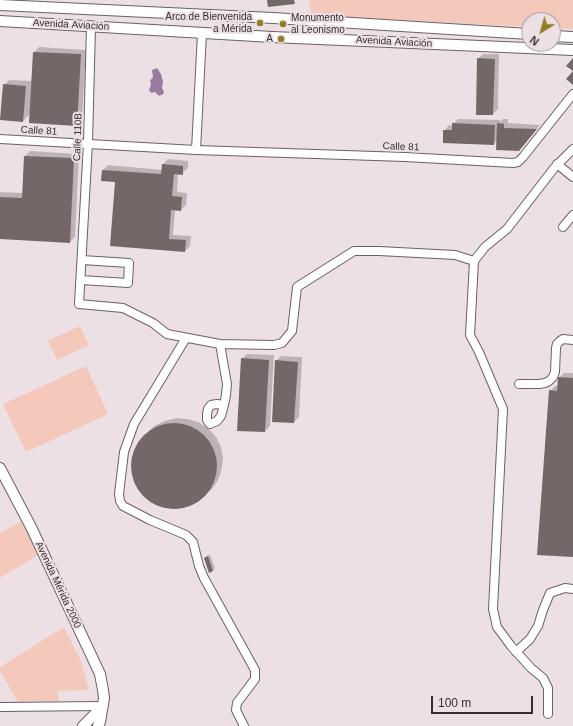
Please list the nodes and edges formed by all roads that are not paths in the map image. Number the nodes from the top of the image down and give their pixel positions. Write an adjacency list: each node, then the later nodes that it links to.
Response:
1 (0, 4): 5 (main road, Avenida Aviación)
2 (0, 21): 3 (main road, Avenida Aviación)
3 (91, 26): 4 (main road, Avenida Aviación); 11 (street, Calle 110B)
4 (202, 33): 8 (main road, Avenida Aviación); 13 (street)
5 (521, 34)
6 (561, 36): 7 (main road)
7 (573, 37)
8 (573, 50)
9 (573, 94): 13 (street, Calle 81)
10 (0, 139): 11 (street, Calle 81)
11 (88, 143): 13 (street, Calle 81); 18 (street, Calle 110B)
12 (573, 149): 14 (street)
13 (196, 150)
14 (557, 164): 15 (street); 19 (street)
15 (573, 177)
16 (573, 214): 17 (street)
17 (563, 227)
18 (82, 260): 20 (street, Calle 110B); 20 (street)
19 (474, 261): 23 (street); 28 (street)
20 (81, 280): 21 (street, Calle 110B)
21 (186, 338): 23 (street); 34 (street)
22 (573, 340): 24 (street)
23 (220, 344): 25 (street)
24 (519, 384)
25 (224, 405)
26 (0, 468): 29 (main road, Avenida Mérida 2000)
27 (573, 589): 28 (street)
28 (516, 652): 31 (street)
29 (103, 706): 30 (street); 32 (main road); 33 (main road, Avenida Mérida 2000)
30 (0, 707)
31 (548, 714)
32 (83, 726)
33 (98, 726)
34 (244, 726)

